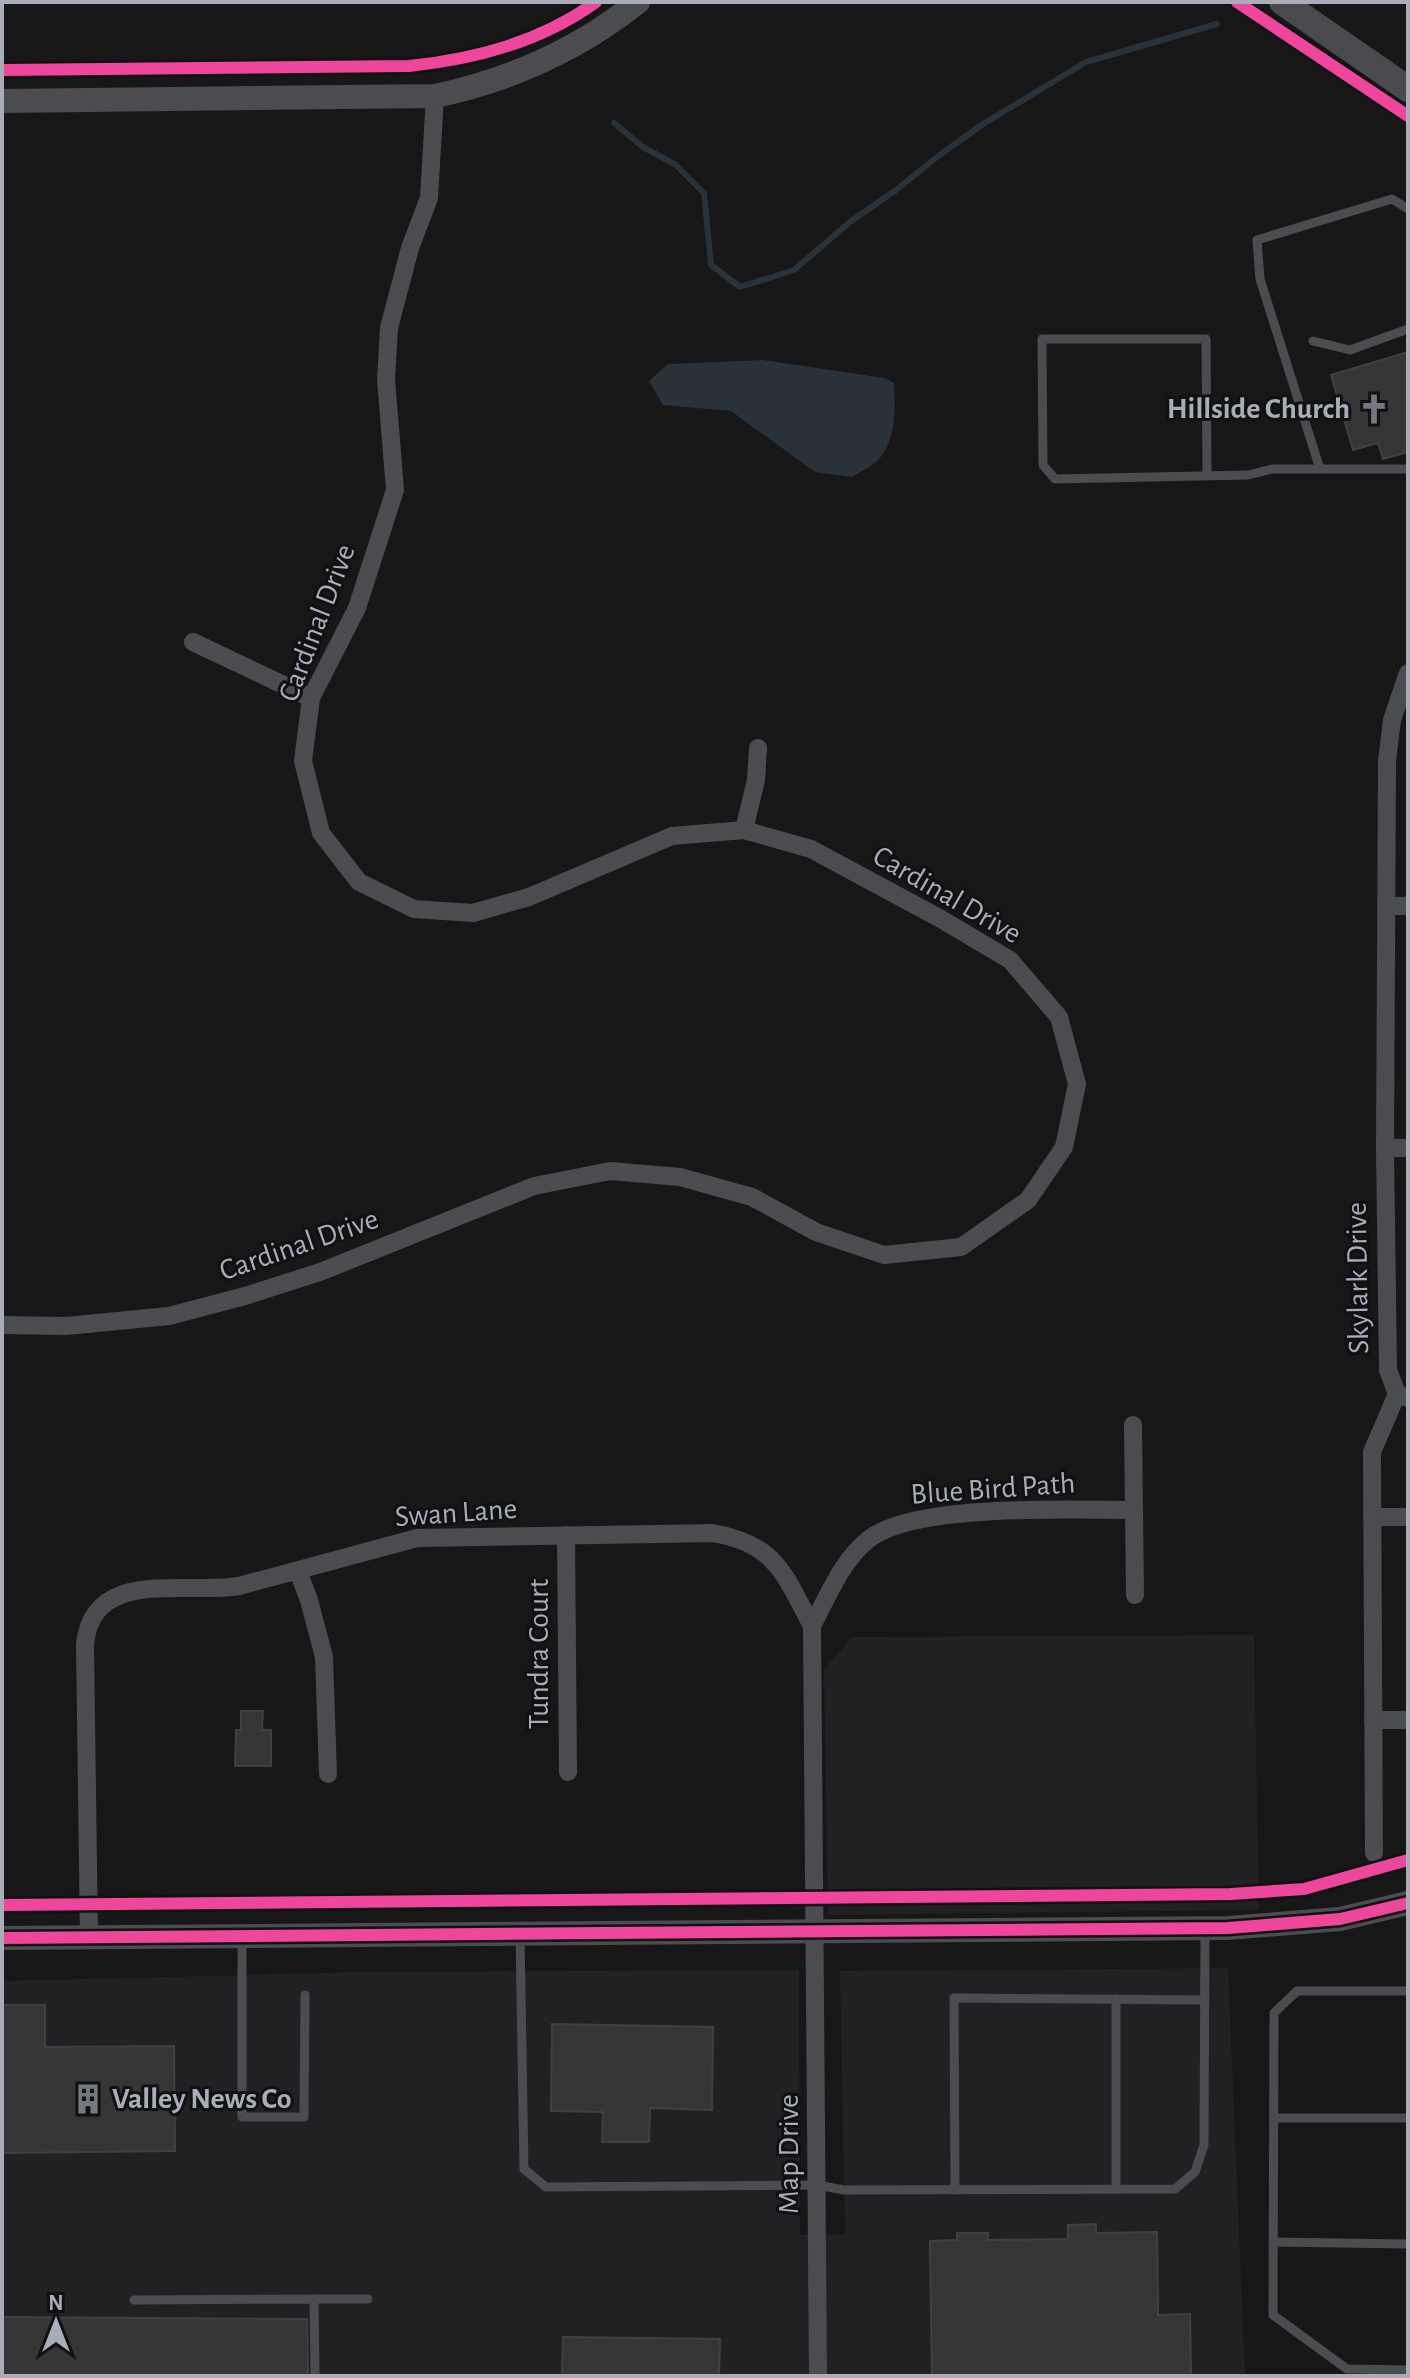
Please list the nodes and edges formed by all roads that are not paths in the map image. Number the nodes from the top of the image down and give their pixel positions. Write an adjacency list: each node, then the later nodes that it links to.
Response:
1 (638, 2): 4 (street)
2 (1282, 2): 3 (main road)
3 (1408, 89)
4 (435, 96): 5 (street); 14 (street, Cardinal Drive)
5 (2, 101)
6 (1408, 209): 9 (lane)
7 (1408, 329): 8 (lane)
8 (1313, 341)
9 (1320, 469): 10 (lane); 11 (lane)
10 (1408, 469)
11 (1207, 475): 11 (lane)
12 (193, 642): 14 (street)
13 (1408, 673): 17 (street, Skylark Drive)
14 (311, 698): 16 (street, Cardinal Drive)
15 (758, 748): 16 (street)
16 (744, 830): 21 (street, Cardinal Drive)
17 (1386, 906): 18 (street); 19 (street, Skylark Drive)
18 (1408, 906)
19 (1385, 1148): 20 (street); 22 (street, Skylark Drive)
20 (1408, 1148)
21 (2, 1325)
22 (1402, 1396): 25 (street)
23 (1133, 1425): 24 (street)
24 (1134, 1510): 29 (street); 30 (street, Blue Bird Path)
25 (1372, 1517): 26 (street); 31 (street)
26 (1408, 1517)
27 (566, 1535): 28 (street, Swan Lane); 30 (street, Swan Lane); 33 (street, Tundra Court)
28 (298, 1571): 34 (street); 42 (street, Swan Lane)
29 (1135, 1595)
30 (812, 1626): 38 (street, Swan Lane)
31 (1373, 1720): 32 (street); 35 (street)
32 (1408, 1720)
33 (568, 1772)
34 (328, 1774)
35 (1374, 1853)
36 (1408, 1903): 37 (street)
37 (1205, 1928): 38 (street); 46 (lane)
38 (816, 1931): 39 (street); 49 (street, Map Drive)
39 (520, 1934): 40 (street); 49 (lane)
40 (242, 1937): 42 (street); 44 (lane)
41 (2, 1938): 42 (street)
42 (89, 1938)
43 (1408, 1991): 47 (lane)
44 (305, 1995)
45 (1116, 1999): 46 (lane); 50 (lane); 51 (lane)
46 (1205, 2000): 50 (lane)
47 (1274, 2118): 48 (lane); 52 (lane)
48 (1408, 2118)
49 (817, 2185): 51 (lane); 59 (street, Map Drive)
50 (1116, 2189): 51 (lane)
51 (955, 2190)
52 (1273, 2242): 53 (lane); 57 (lane)
53 (1408, 2244)
54 (314, 2299): 55 (lane); 56 (lane); 58 (lane)
55 (368, 2299)
56 (134, 2300)
57 (1408, 2370)
58 (315, 2376)
59 (818, 2376)

